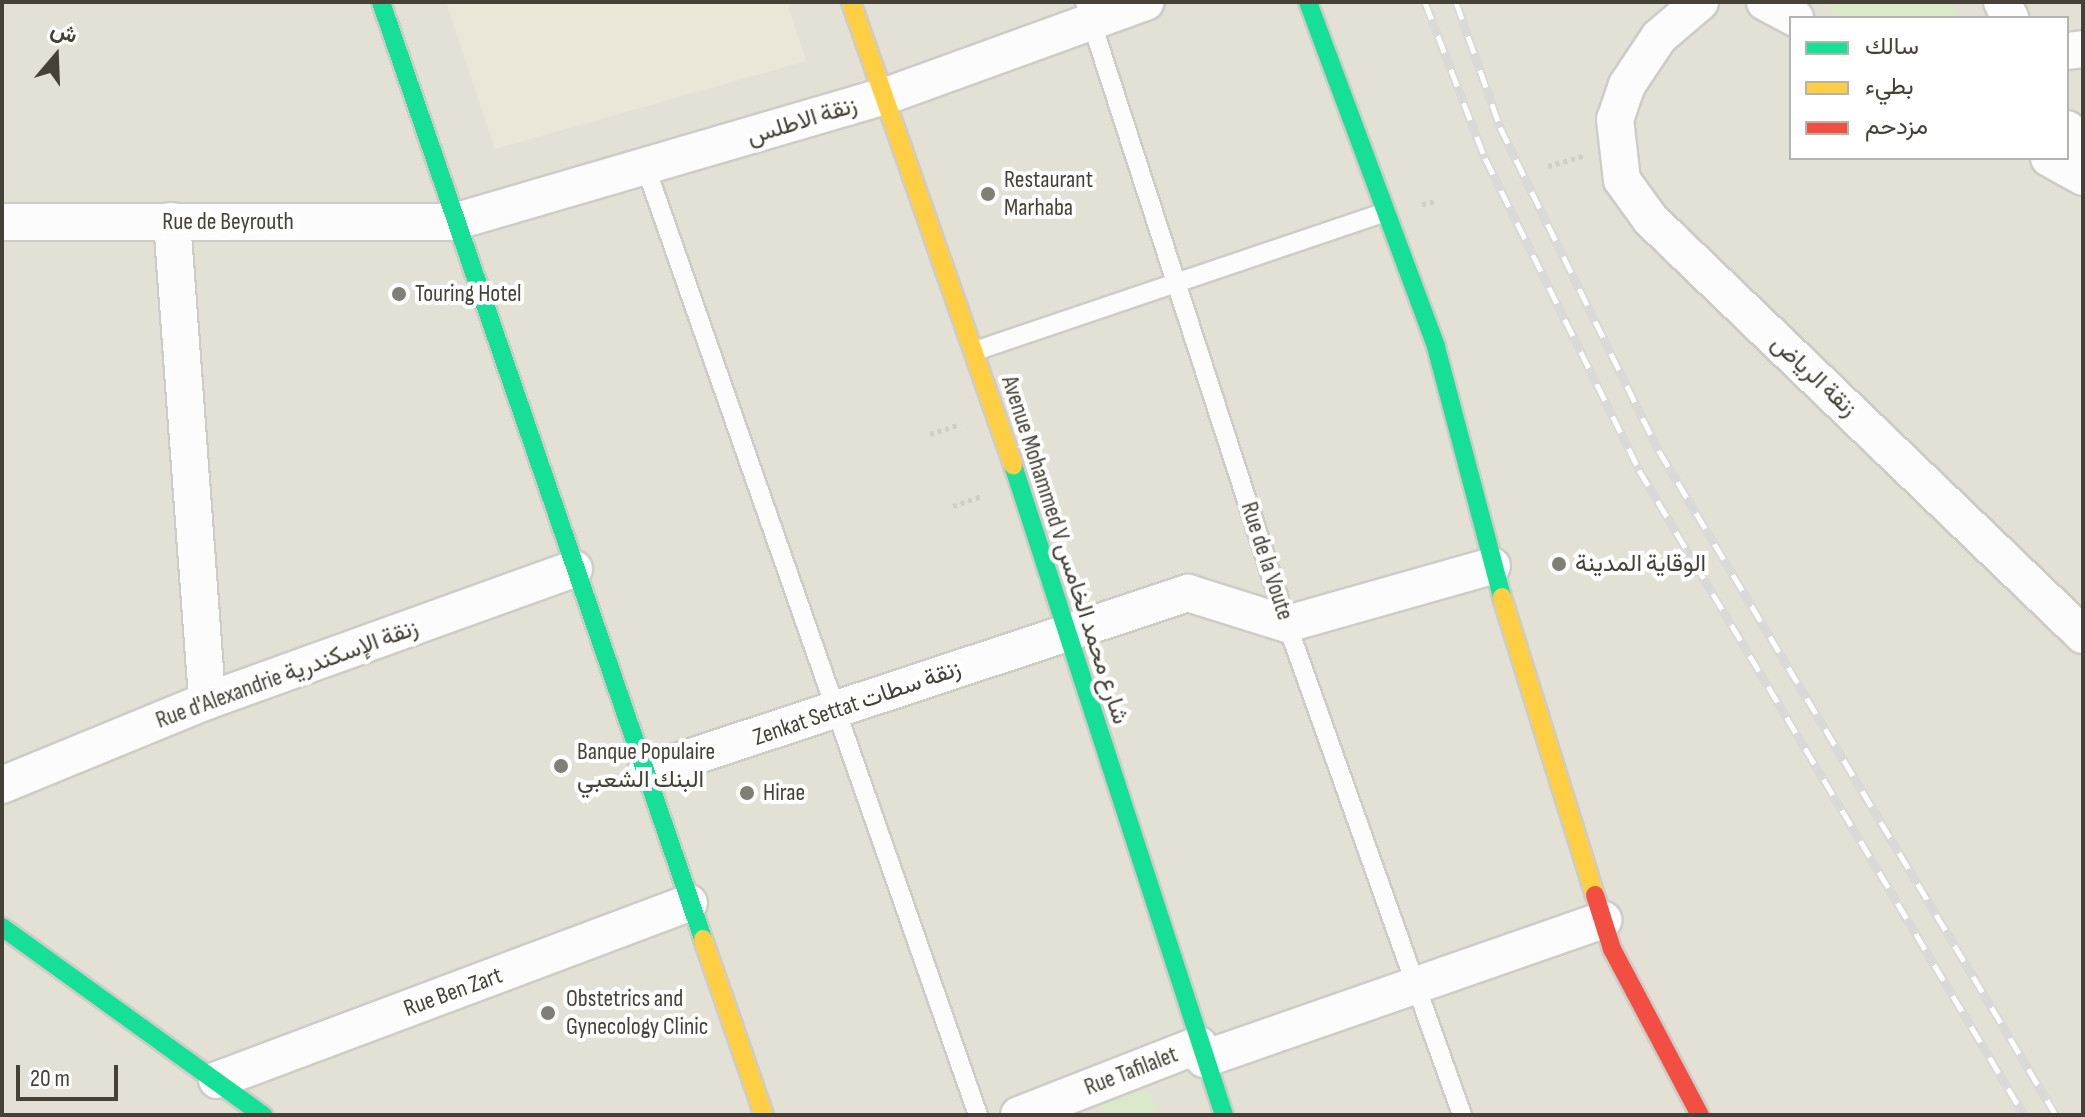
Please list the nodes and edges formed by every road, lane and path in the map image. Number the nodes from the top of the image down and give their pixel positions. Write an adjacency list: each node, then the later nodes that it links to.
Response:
1 (381, 2): 18 (main road)
2 (851, 2): 9 (main road, Avenue Mohammed V شارع محمد الخامس)
3 (1145, 2): 7 (street, زنقة الاطلس)
4 (1308, 2): 15 (main road)
5 (1700, 2): 23 (street, زنقة الرياض)
6 (1765, 2): 8 (street)
7 (1088, 12): 9 (street, زنقة الاطلس); 19 (lane, Rue de la Voute)
8 (1791, 16)
9 (886, 96): 13 (street, زنقة الاطلس); 20 (main road, Avenue Mohammed V شارع محمد الخامس)
10 (2069, 133): 12 (street)
11 (2053, 160): 14 (street)
12 (2083, 160)
13 (646, 168): 18 (street, زنقة الاطلس); 28 (lane)
14 (2083, 177)
15 (1390, 211): 19 (lane); 21 (main road)
16 (172, 221): 17 (street, Rue de Beyrouth); 18 (street, Rue de Beyrouth); 27 (street)
17 (2, 222)
18 (454, 222): 22 (main road)
19 (1178, 280): 20 (lane); 24 (lane, Rue de la Voute)
20 (975, 351): 25 (main road, Avenue Mohammed V شارع محمد الخامس)
21 (1492, 566): 24 (street); 32 (main road)
22 (574, 569): 27 (street, Rue d'Alexandrie زنقة الإسكندرية); 29 (main road)
23 (2070, 601): 26 (street, زنقة الرياض)
24 (1287, 624): 25 (street, Zenkat Settat زنقة سطات); 34 (lane, Rue de la Voute)
25 (1066, 631): 28 (street, Zenkat Settat زنقة سطات); 35 (main road, Avenue Mohammed V شارع محمد الخامس)
26 (2083, 635)
27 (207, 701): 30 (street, Rue d'Alexandrie زنقة الإسكندرية)
28 (835, 712): 29 (street, Zenkat Settat زنقة سطات); 39 (lane)
29 (646, 772): 31 (main road)
30 (2, 785)
31 (689, 903): 36 (street, Rue Ben Zart); 38 (main road)
32 (1603, 920): 34 (street, Rue Tafilalet); 43 (main road)
33 (2, 927): 36 (main road)
34 (1415, 985): 35 (street, Rue Tafilalet); 42 (lane, Rue de la Voute)
35 (1202, 1052): 40 (street, Rue Tafilalet); 41 (main road, Avenue Mohammed V شارع محمد الخامس)
36 (217, 1080): 37 (main road)
37 (263, 1115)
38 (764, 1115)
39 (978, 1115)
40 (1019, 1115)
41 (1224, 1115)
42 (1462, 1115)
43 (1700, 1115)

